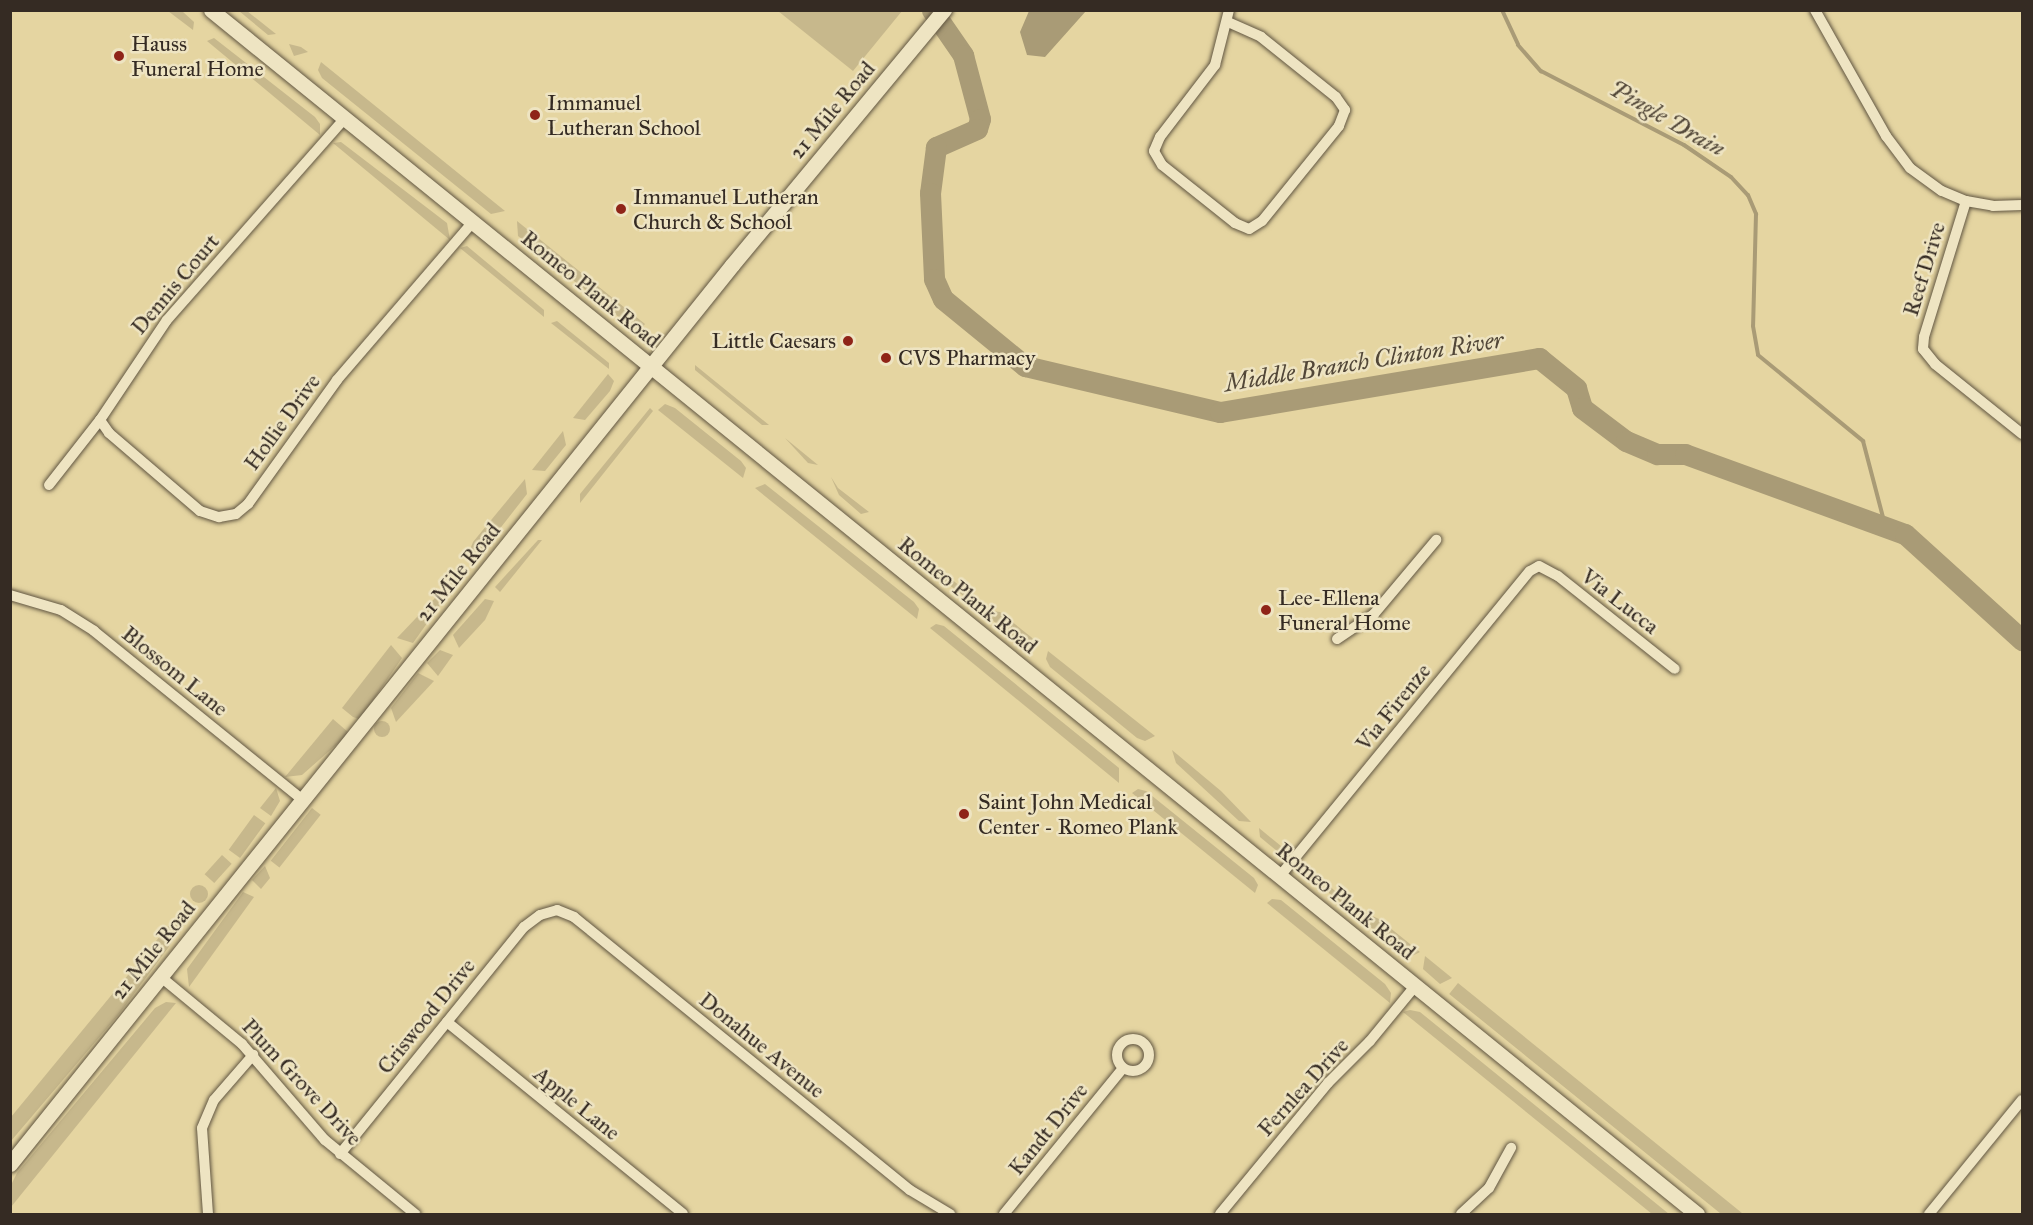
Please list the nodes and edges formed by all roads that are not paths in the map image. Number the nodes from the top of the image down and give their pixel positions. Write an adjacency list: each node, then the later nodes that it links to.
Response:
1 (211, 10): 6 (main road, Romeo Plank Road)
2 (944, 10): 10 (main road, 21 Mile Road)
3 (1229, 10): 5 (street)
4 (1815, 10): 7 (street)
5 (1228, 22): 5 (street)
6 (345, 118): 9 (main road, Romeo Plank Road); 11 (street, Dennis Court)
7 (1966, 201): 8 (street); 12 (street, Reef Drive)
8 (2022, 205)
9 (473, 222): 10 (main road, Romeo Plank Road); 11 (street, Hollie Drive)
10 (652, 367): 19 (main road, 21 Mile Road); 20 (main road, Romeo Plank Road)
11 (100, 420): 13 (street, Dennis Court)
12 (2022, 434)
13 (49, 484)
14 (1436, 540): 17 (street)
15 (1539, 566): 18 (street, Via Lucca); 20 (street, Via Firenze)
16 (10, 595): 19 (street, Blossom Lane)
17 (1336, 639)
18 (1675, 669)
19 (303, 800): 22 (main road, 21 Mile Road)
20 (1280, 876): 23 (main road, Romeo Plank Road)
21 (549, 911): 24 (street, Criswood Drive); 34 (street, Donahue Avenue)
22 (161, 977): 25 (street, Plum Grove Drive); 30 (main road, 21 Mile Road)
23 (1416, 986): 36 (street, Fernlea Drive); 38 (main road, Romeo Plank Road)
24 (447, 1022): 29 (street, Criswood Drive); 33 (street, Apple Lane)
25 (253, 1055): 29 (street, Plum Grove Drive); 31 (street)
26 (1123, 1068): 35 (street, Kandt Drive)
27 (2022, 1100): 39 (street)
28 (1511, 1148): 37 (street)
29 (340, 1154): 32 (street, Plum Grove Drive)
30 (10, 1164)
31 (208, 1215)
32 (415, 1215)
33 (683, 1215)
34 (950, 1215)
35 (1004, 1215)
36 (1220, 1215)
37 (1461, 1215)
38 (1698, 1215)
39 (1929, 1215)

